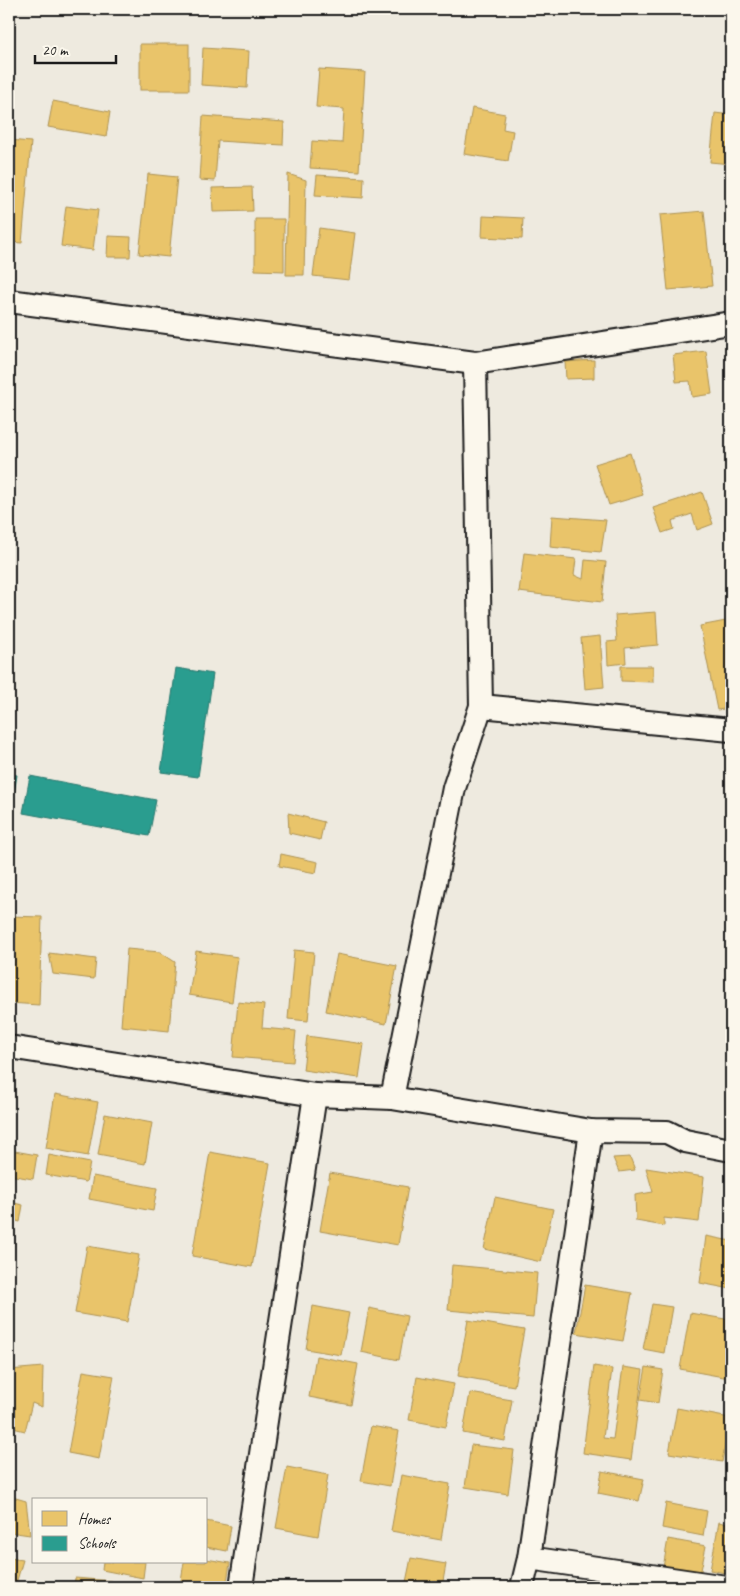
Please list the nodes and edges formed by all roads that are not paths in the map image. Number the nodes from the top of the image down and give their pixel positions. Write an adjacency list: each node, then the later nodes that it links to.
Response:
1 (9, 301): 3 (street)
2 (731, 323): 3 (street)
3 (475, 363): 4 (street)
4 (481, 706): 5 (street); 8 (street)
5 (731, 730)
6 (9, 1047): 7 (street)
7 (316, 1096): 8 (street); 12 (street)
8 (392, 1098): 9 (street)
9 (591, 1131): 10 (street); 11 (street)
10 (731, 1150)
11 (529, 1558): 13 (street); 14 (street)
12 (241, 1587)
13 (522, 1587)
14 (726, 1587)

